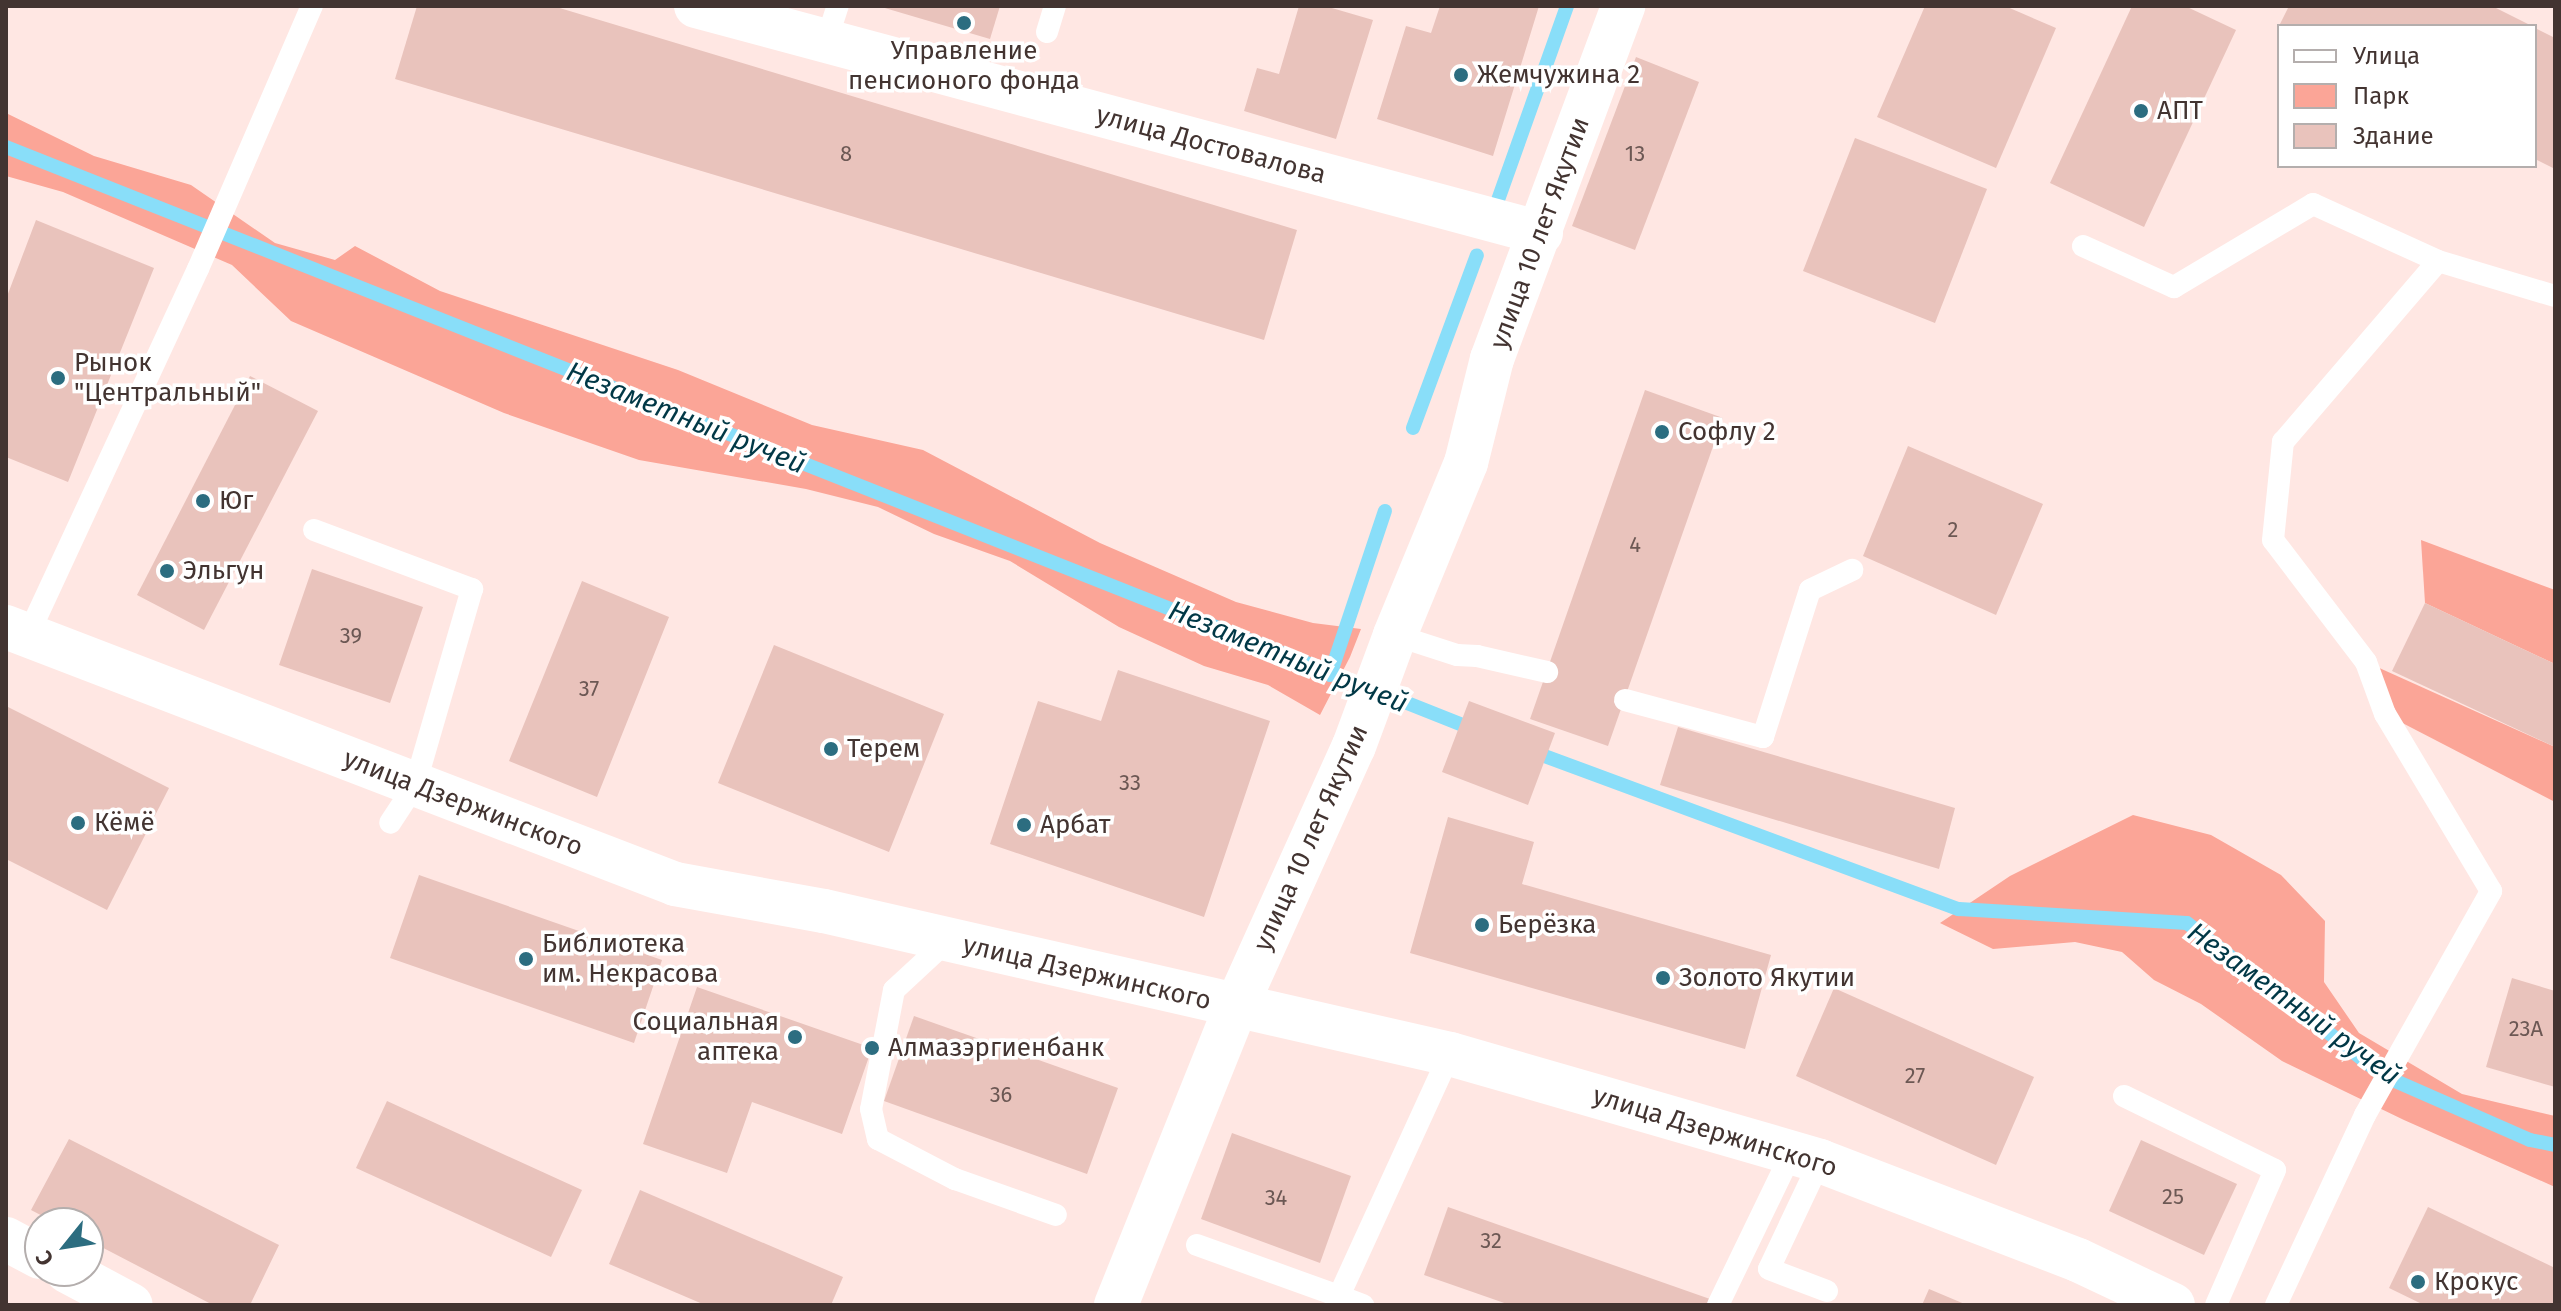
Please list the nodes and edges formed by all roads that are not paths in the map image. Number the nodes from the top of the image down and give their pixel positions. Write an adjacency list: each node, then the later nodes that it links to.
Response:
1 (312, 6): 13 (lane)
2 (696, 6): 5 (street, улица Достовалова)
3 (1055, 6): 6 (lane)
4 (1623, 6): 7 (street, улица 10 лет Якутии)
5 (832, 24): 7 (street, улица Достовалова)
6 (1047, 32)
7 (1541, 233): 14 (street, улица 10 лет Якутии)
8 (2083, 246): 9 (lane)
9 (2438, 261): 10 (lane); 37 (lane)
10 (2555, 296)
11 (314, 530): 17 (lane)
12 (1852, 570): 16 (lane)
13 (17, 631): 17 (street, улица Дзержинского)
14 (1395, 635): 15 (lane); 20 (street, улица 10 лет Якутии)
15 (1547, 672)
16 (1625, 700)
17 (415, 785): 18 (lane); 19 (street, улица Дзержинского)
18 (390, 823)
19 (947, 941): 20 (street, улица Дзержинского); 24 (lane)
20 (1236, 1007): 21 (street, улица Дзержинского); 32 (street, улица 10 лет Якутии)
21 (1450, 1054): 23 (street, улица Дзержинского); 30 (lane)
22 (2124, 1096): 36 (lane)
23 (1806, 1158): 29 (lane); 34 (lane); 35 (street, улица Дзержинского)
24 (1056, 1215)
25 (6, 1239): 27 (street)
26 (1197, 1245): 30 (lane)
27 (24, 1249)
28 (97, 1287): 31 (street)
29 (1827, 1291)
30 (1339, 1296): 33 (lane)
31 (131, 1305)
32 (1116, 1305)
33 (1363, 1305)
34 (1718, 1305)
35 (2173, 1305)
36 (2216, 1305)
37 (2276, 1305)

